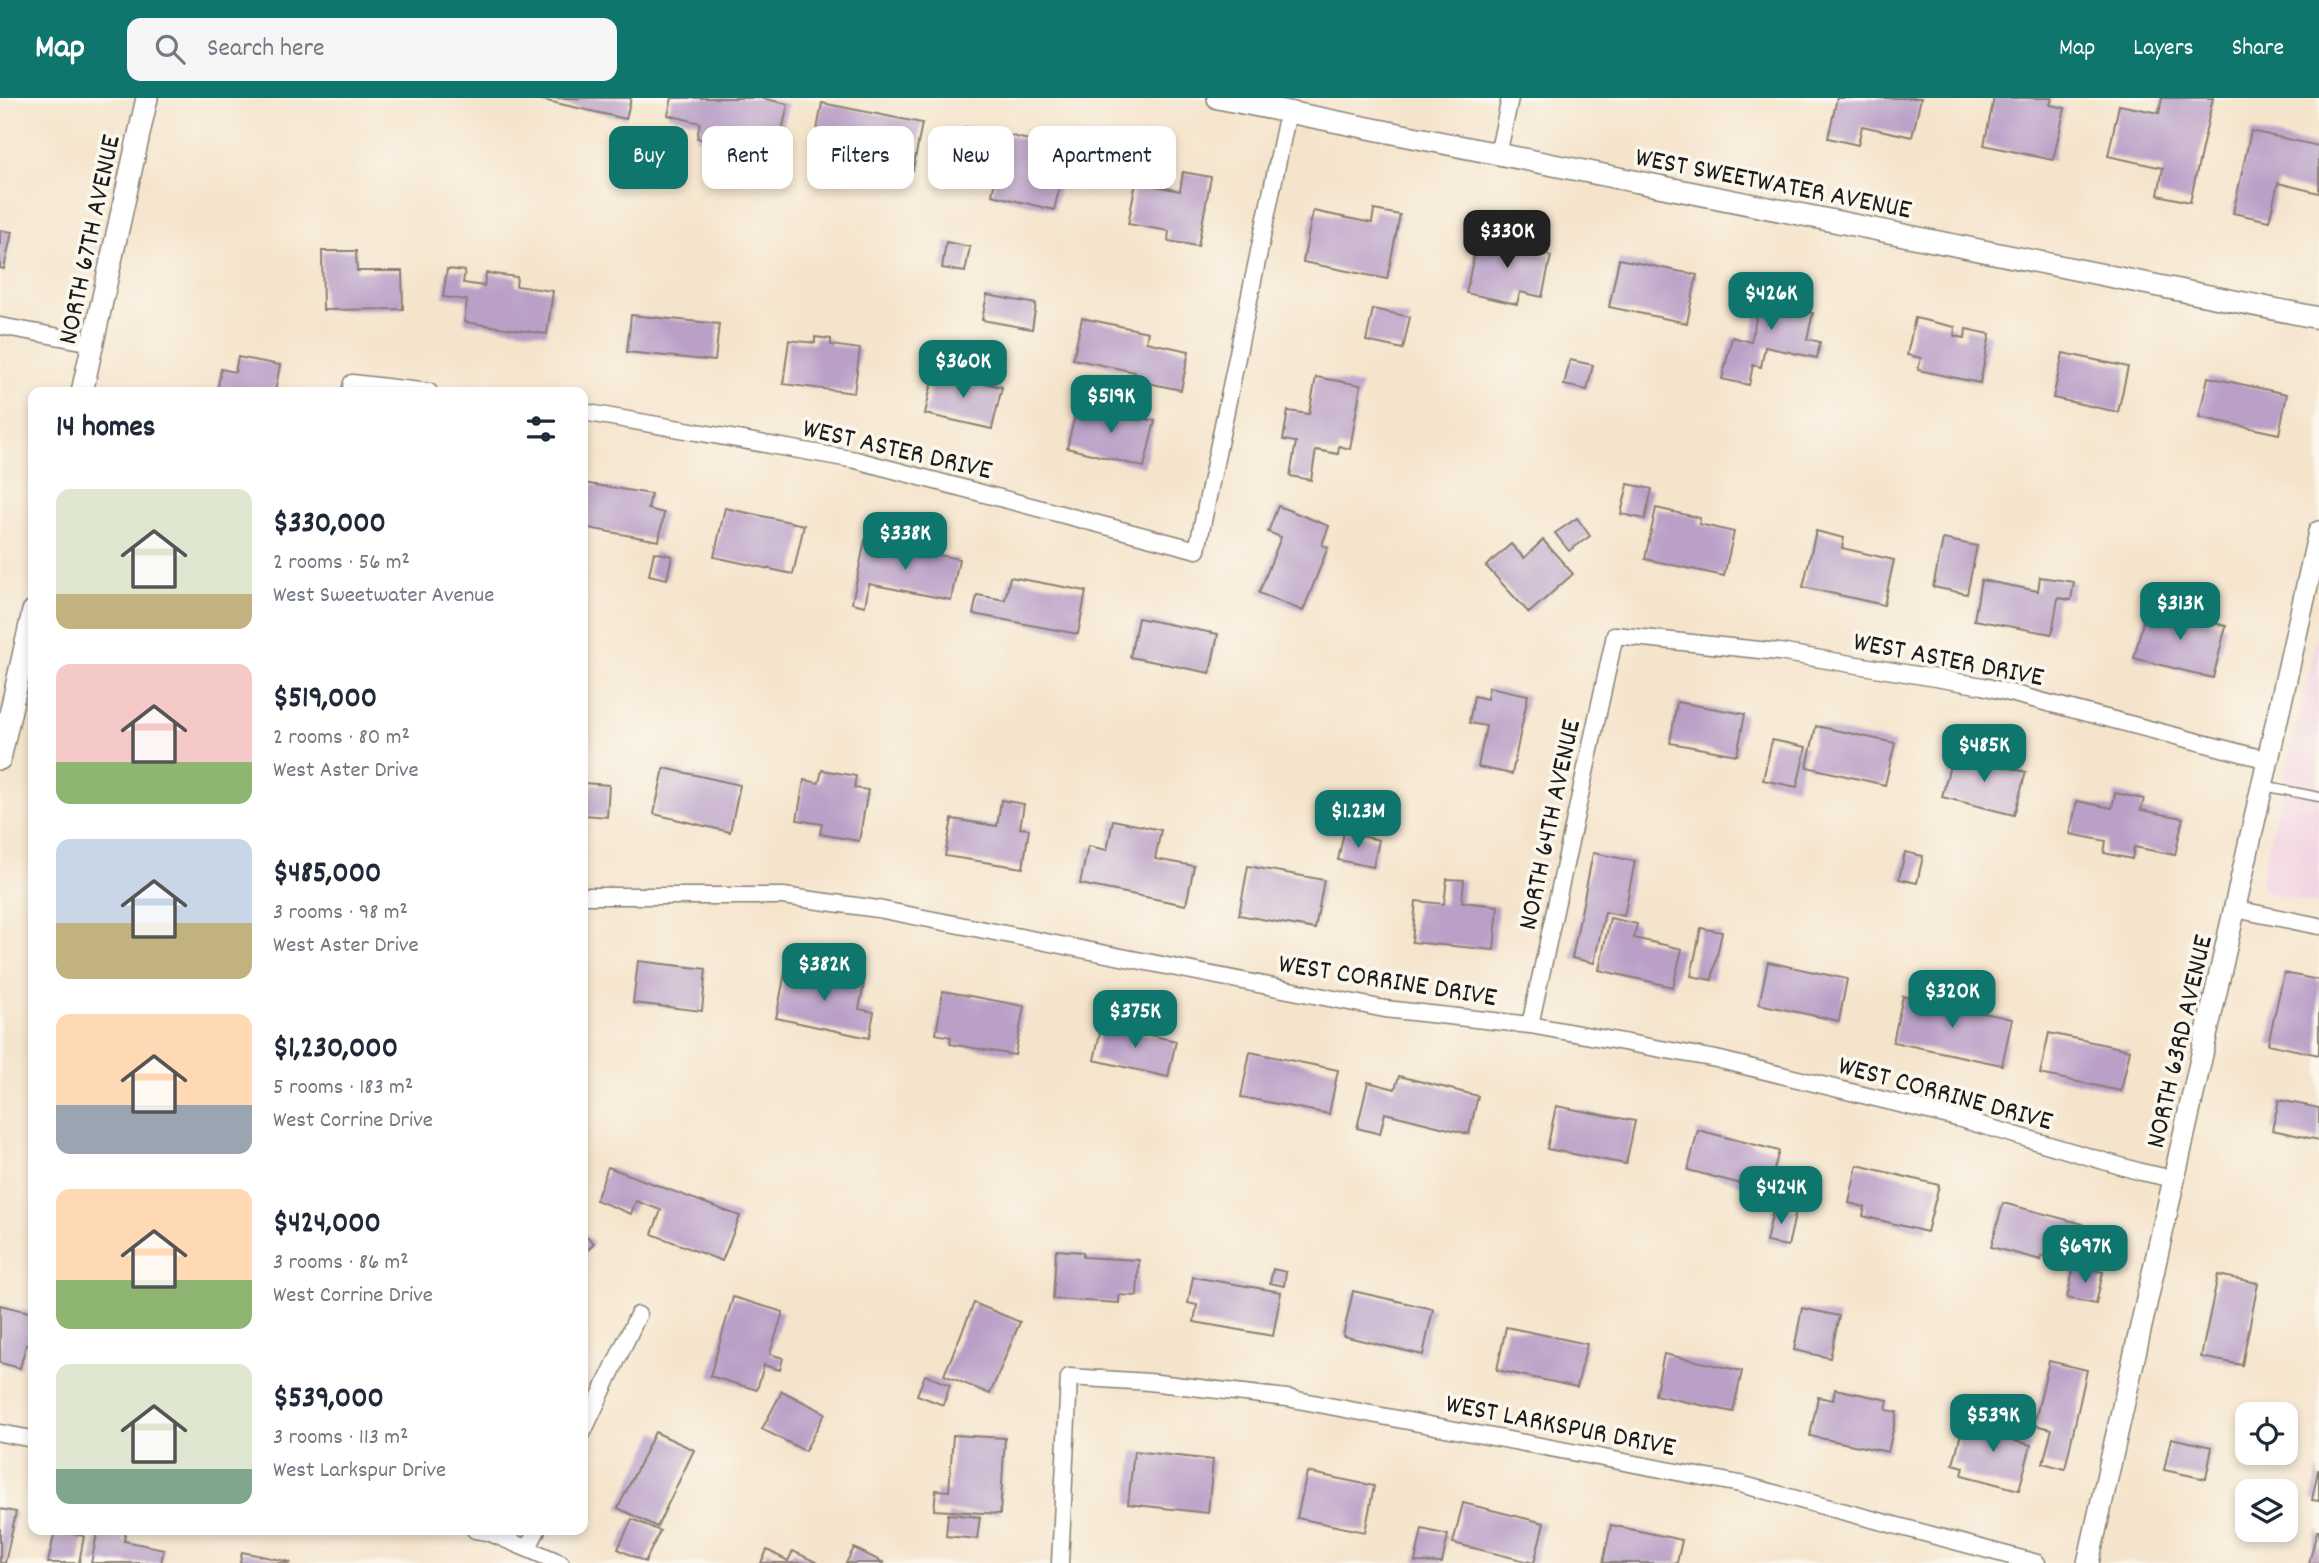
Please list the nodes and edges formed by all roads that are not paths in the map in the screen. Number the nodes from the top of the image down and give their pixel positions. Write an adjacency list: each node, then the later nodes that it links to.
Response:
1 (147, 98): 8 (street, NORTH 67TH AVENUE)
2 (1218, 98): 4 (street, WEST SWEETWATER AVENUE)
3 (1510, 98): 5 (street)
4 (1288, 113): 5 (street, WEST SWEETWATER AVENUE); 10 (street, WEST ASTER DRIVE)
5 (1498, 155): 6 (street, WEST SWEETWATER AVENUE)
6 (2319, 318)
7 (0, 326): 8 (street)
8 (93, 343): 9 (street, NORTH 67TH AVENUE)
9 (83, 387)
10 (588, 413)
11 (2319, 532): 15 (street, NORTH 63RD AVENUE)
12 (28, 633): 14 (street)
13 (1615, 635): 15 (street, WEST ASTER DRIVE); 21 (street, NORTH 64TH AVENUE)
14 (0, 759)
15 (2269, 760): 16 (street, NORTH 63RD AVENUE)
16 (2263, 786): 17 (lane); 19 (street, NORTH 63RD AVENUE)
17 (2319, 797)
18 (588, 896): 21 (street, WEST CORRINE DRIVE)
19 (2235, 909): 20 (street); 22 (street, NORTH 63RD AVENUE)
20 (2319, 926)
21 (1530, 1025): 22 (street, WEST CORRINE DRIVE)
22 (2174, 1179): 33 (street, NORTH 63RD AVENUE)
23 (638, 1315): 24 (street)
24 (588, 1421)
25 (0, 1433): 26 (street)
26 (28, 1438)
27 (490, 1535): 29 (street)
28 (534, 1535): 29 (street)
29 (528, 1548): 30 (street)
30 (561, 1563)
31 (1060, 1563): 32 (street, WEST LARKSPUR DRIVE)
32 (2037, 1563)
33 (2088, 1563)

